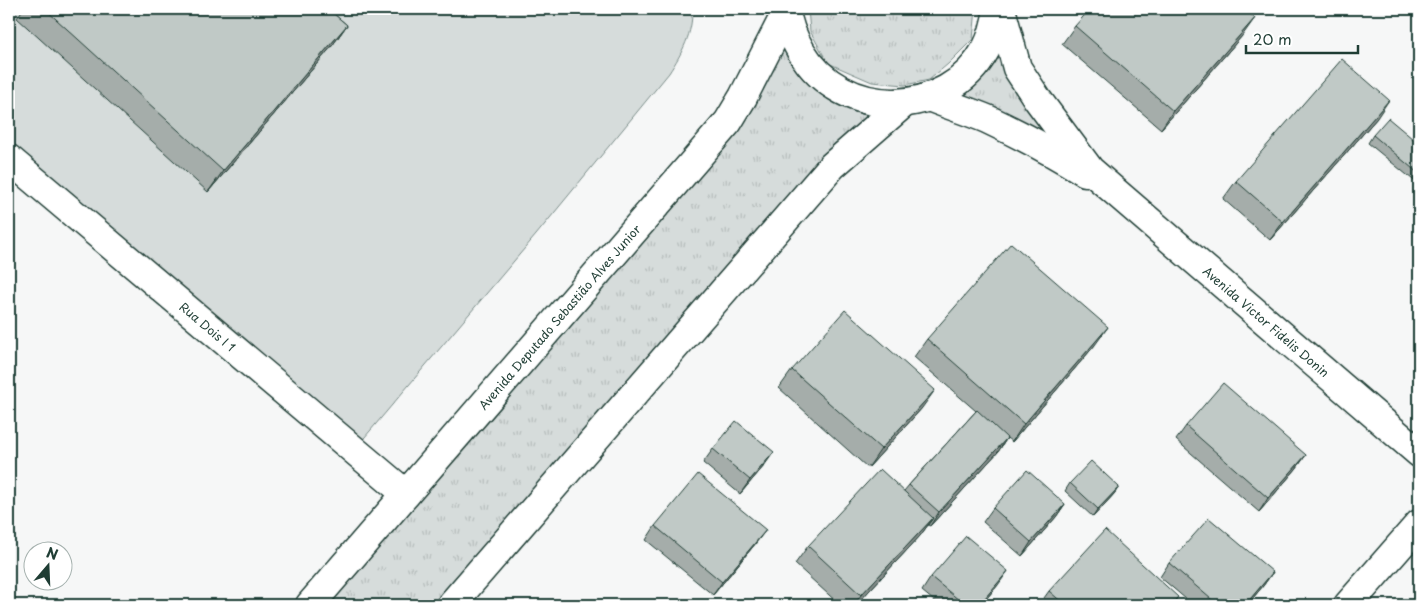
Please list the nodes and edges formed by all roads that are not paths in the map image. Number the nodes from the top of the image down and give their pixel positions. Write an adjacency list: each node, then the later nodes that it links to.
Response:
1 (1000, 9): 3 (street); 6 (street, Avenida Victor Fidelis Donin)
2 (786, 11): 4 (street); 8 (street, Avenida Deputado Sebastião Alves Junior)
3 (929, 98): 4 (street); 6 (street, Avenida Victor Fidelis Donin)
4 (903, 104): 11 (street)
5 (9, 159): 8 (street, Rua Dois I 1)
6 (1112, 188): 7 (street, Avenida Victor Fidelis Donin)
7 (1419, 453)
8 (406, 494): 10 (street, Avenida Deputado Sebastião Alves Junior)
9 (1419, 524): 12 (street)
10 (310, 605)
11 (451, 605)
12 (1348, 605)

